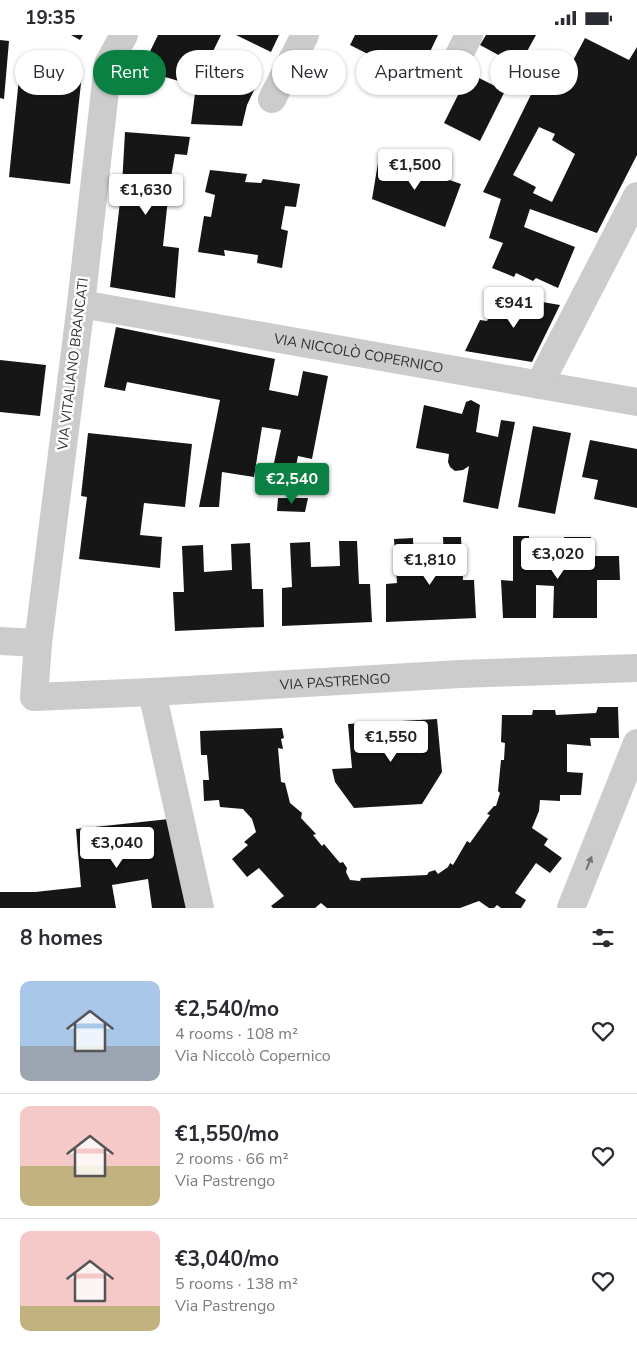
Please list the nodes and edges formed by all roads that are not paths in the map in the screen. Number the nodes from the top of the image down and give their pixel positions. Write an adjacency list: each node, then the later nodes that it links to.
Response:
1 (124, 35): 7 (street, VIA VITALIANO BRANCATI)
2 (305, 35): 5 (street)
3 (469, 35): 4 (street)
4 (462, 50)
5 (272, 99)
6 (637, 195): 8 (street)
7 (81, 304): 8 (street, VIA NICCOLÒ COPERNICO); 11 (street, VIA VITALIANO BRANCATI)
8 (539, 385): 9 (street, VIA NICCOLÒ COPERNICO)
9 (637, 402)
10 (0, 641): 11 (street)
11 (38, 643): 14 (street, VIA VITALIANO BRANCATI)
12 (637, 668): 13 (street, VIA PASTRENGO)
13 (152, 692): 14 (street, VIA PASTRENGO); 16 (street)
14 (34, 697)
15 (637, 743): 17 (street, one-way to 15)
16 (200, 908)
17 (571, 908)

